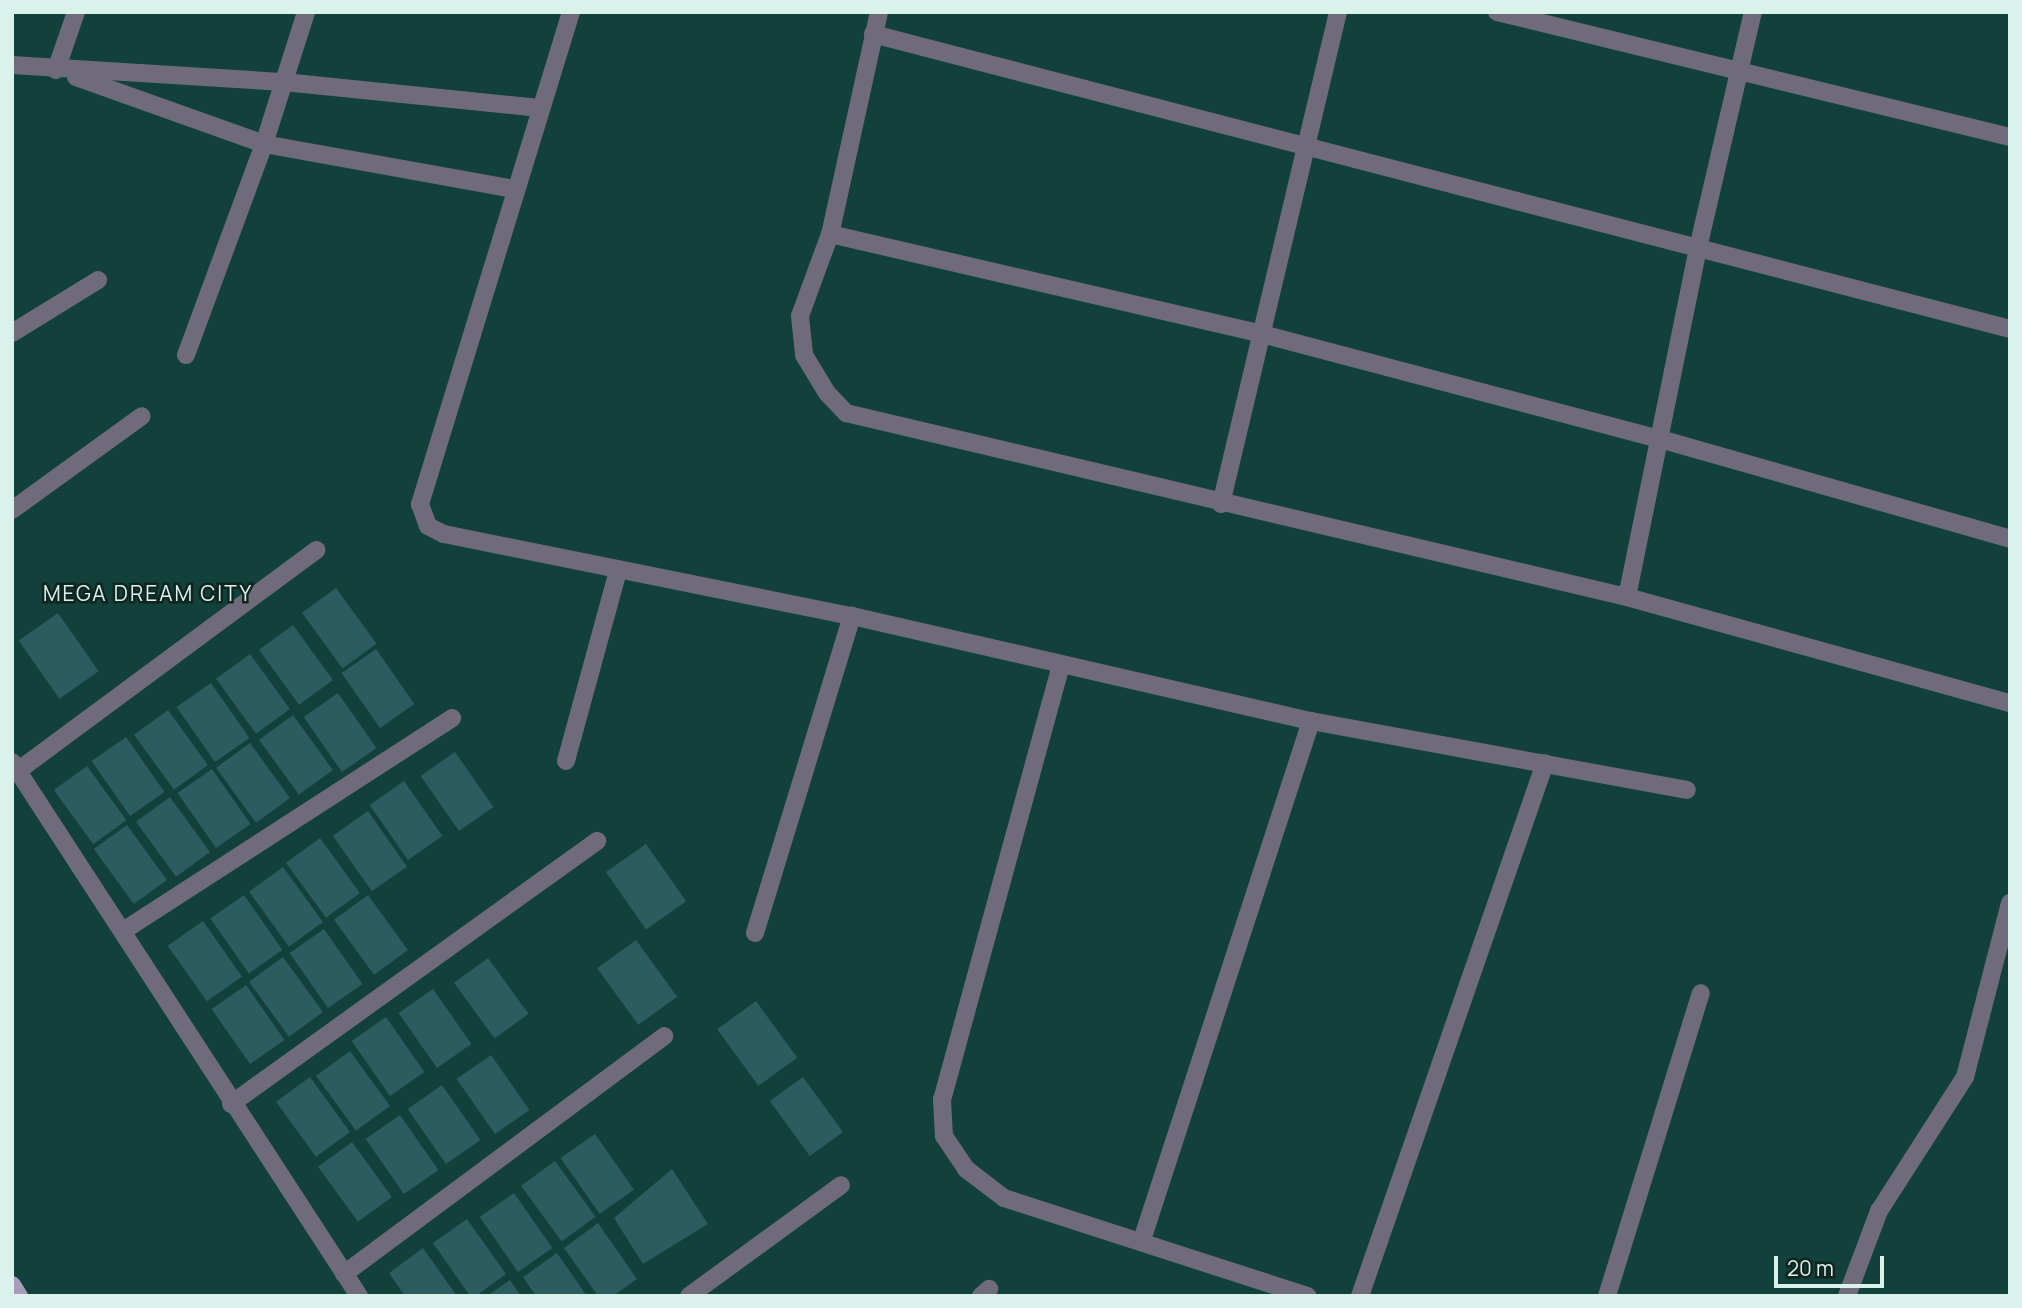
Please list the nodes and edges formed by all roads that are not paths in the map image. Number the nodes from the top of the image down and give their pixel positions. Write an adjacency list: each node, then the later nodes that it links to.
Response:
1 (76, 12): 10 (street)
2 (306, 12): 12 (street)
3 (571, 12): 13 (street)
4 (878, 12): 8 (street)
5 (1338, 12): 16 (street)
6 (1497, 12): 11 (street)
7 (1753, 12): 11 (street)
8 (873, 34): 16 (street); 18 (street)
9 (12, 65): 10 (street)
10 (56, 70): 12 (street); 15 (street)
11 (1740, 72): 14 (street); 19 (street)
12 (284, 82): 13 (street); 15 (street)
13 (540, 108): 17 (street)
14 (2010, 137)
15 (264, 144): 17 (street); 24 (street)
16 (1306, 147): 19 (street); 23 (street)
17 (513, 189): 31 (street)
18 (830, 234): 23 (street); 27 (street)
19 (1698, 248): 21 (street); 26 (street)
20 (98, 280): 22 (street)
21 (2010, 329)
22 (12, 333)
23 (1262, 334): 26 (street); 27 (street)
24 (186, 355)
25 (142, 416): 28 (street)
26 (1660, 439): 29 (street); 32 (street)
27 (1221, 504): 32 (street)
28 (12, 510)
29 (2010, 539)
30 (316, 550): 40 (street)
31 (618, 571): 33 (street); 38 (street)
32 (1627, 597): 35 (street)
33 (852, 616): 34 (street); 45 (street)
34 (1061, 665): 37 (street); 50 (street)
35 (2010, 703)
36 (452, 718): 44 (street)
37 (1311, 720): 39 (street); 50 (street)
38 (566, 761)
39 (1545, 763): 41 (street); 57 (street)
40 (15, 766): 44 (street)
41 (1687, 790)
42 (597, 841): 48 (street)
43 (2010, 903): 59 (street)
44 (123, 931): 48 (street)
45 (755, 933)
46 (1701, 993): 58 (street)
47 (664, 1036): 51 (street)
48 (231, 1104): 51 (street)
49 (841, 1185): 55 (street)
50 (1142, 1240): 56 (street)
51 (344, 1274): 54 (street)
52 (12, 1285): 53 (main road)
53 (19, 1296)
54 (359, 1296)
55 (689, 1296)
56 (1308, 1296)
57 (1360, 1296)
58 (1607, 1296)
59 (1847, 1296)

